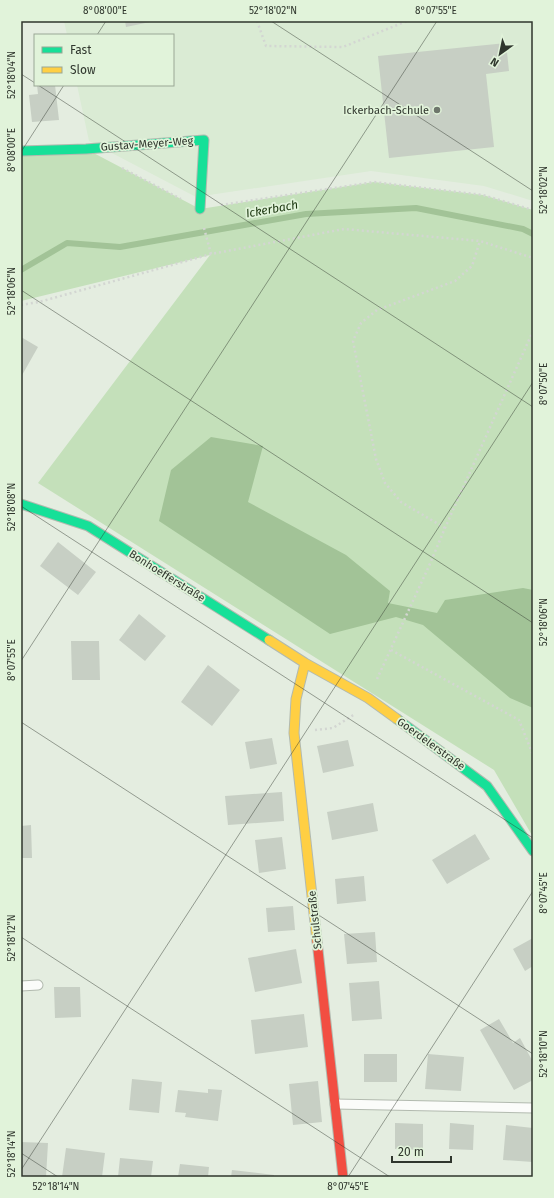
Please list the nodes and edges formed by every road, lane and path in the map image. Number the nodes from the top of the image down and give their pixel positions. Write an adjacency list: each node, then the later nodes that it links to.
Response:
1 (257, 21): 2 (path)
2 (407, 21)
3 (21, 151): 5 (street, Gustav-Meyer-Weg)
4 (119, 166): 5 (path)
5 (200, 209): 6 (path); 8 (path)
6 (533, 210)
7 (480, 241): 8 (path); 9 (path); 13 (path)
8 (210, 254): 10 (path)
9 (533, 258)
10 (21, 305)
11 (533, 331): 13 (path)
12 (21, 504): 15 (street, Bonhoefferstraße)
13 (445, 528): 14 (path)
14 (391, 650): 16 (path); 18 (path)
15 (305, 663): 16 (street, Goerdelerstraße); 17 (street, Schulstraße)
16 (368, 698): 17 (path); 19 (street, Goerdelerstraße)
17 (294, 733): 22 (street, Schulstraße)
18 (533, 755)
19 (533, 851)
20 (38, 985): 21 (lane)
21 (21, 986)
22 (335, 1104): 23 (lane); 24 (street, Schulstraße)
23 (533, 1108)
24 (343, 1177)

